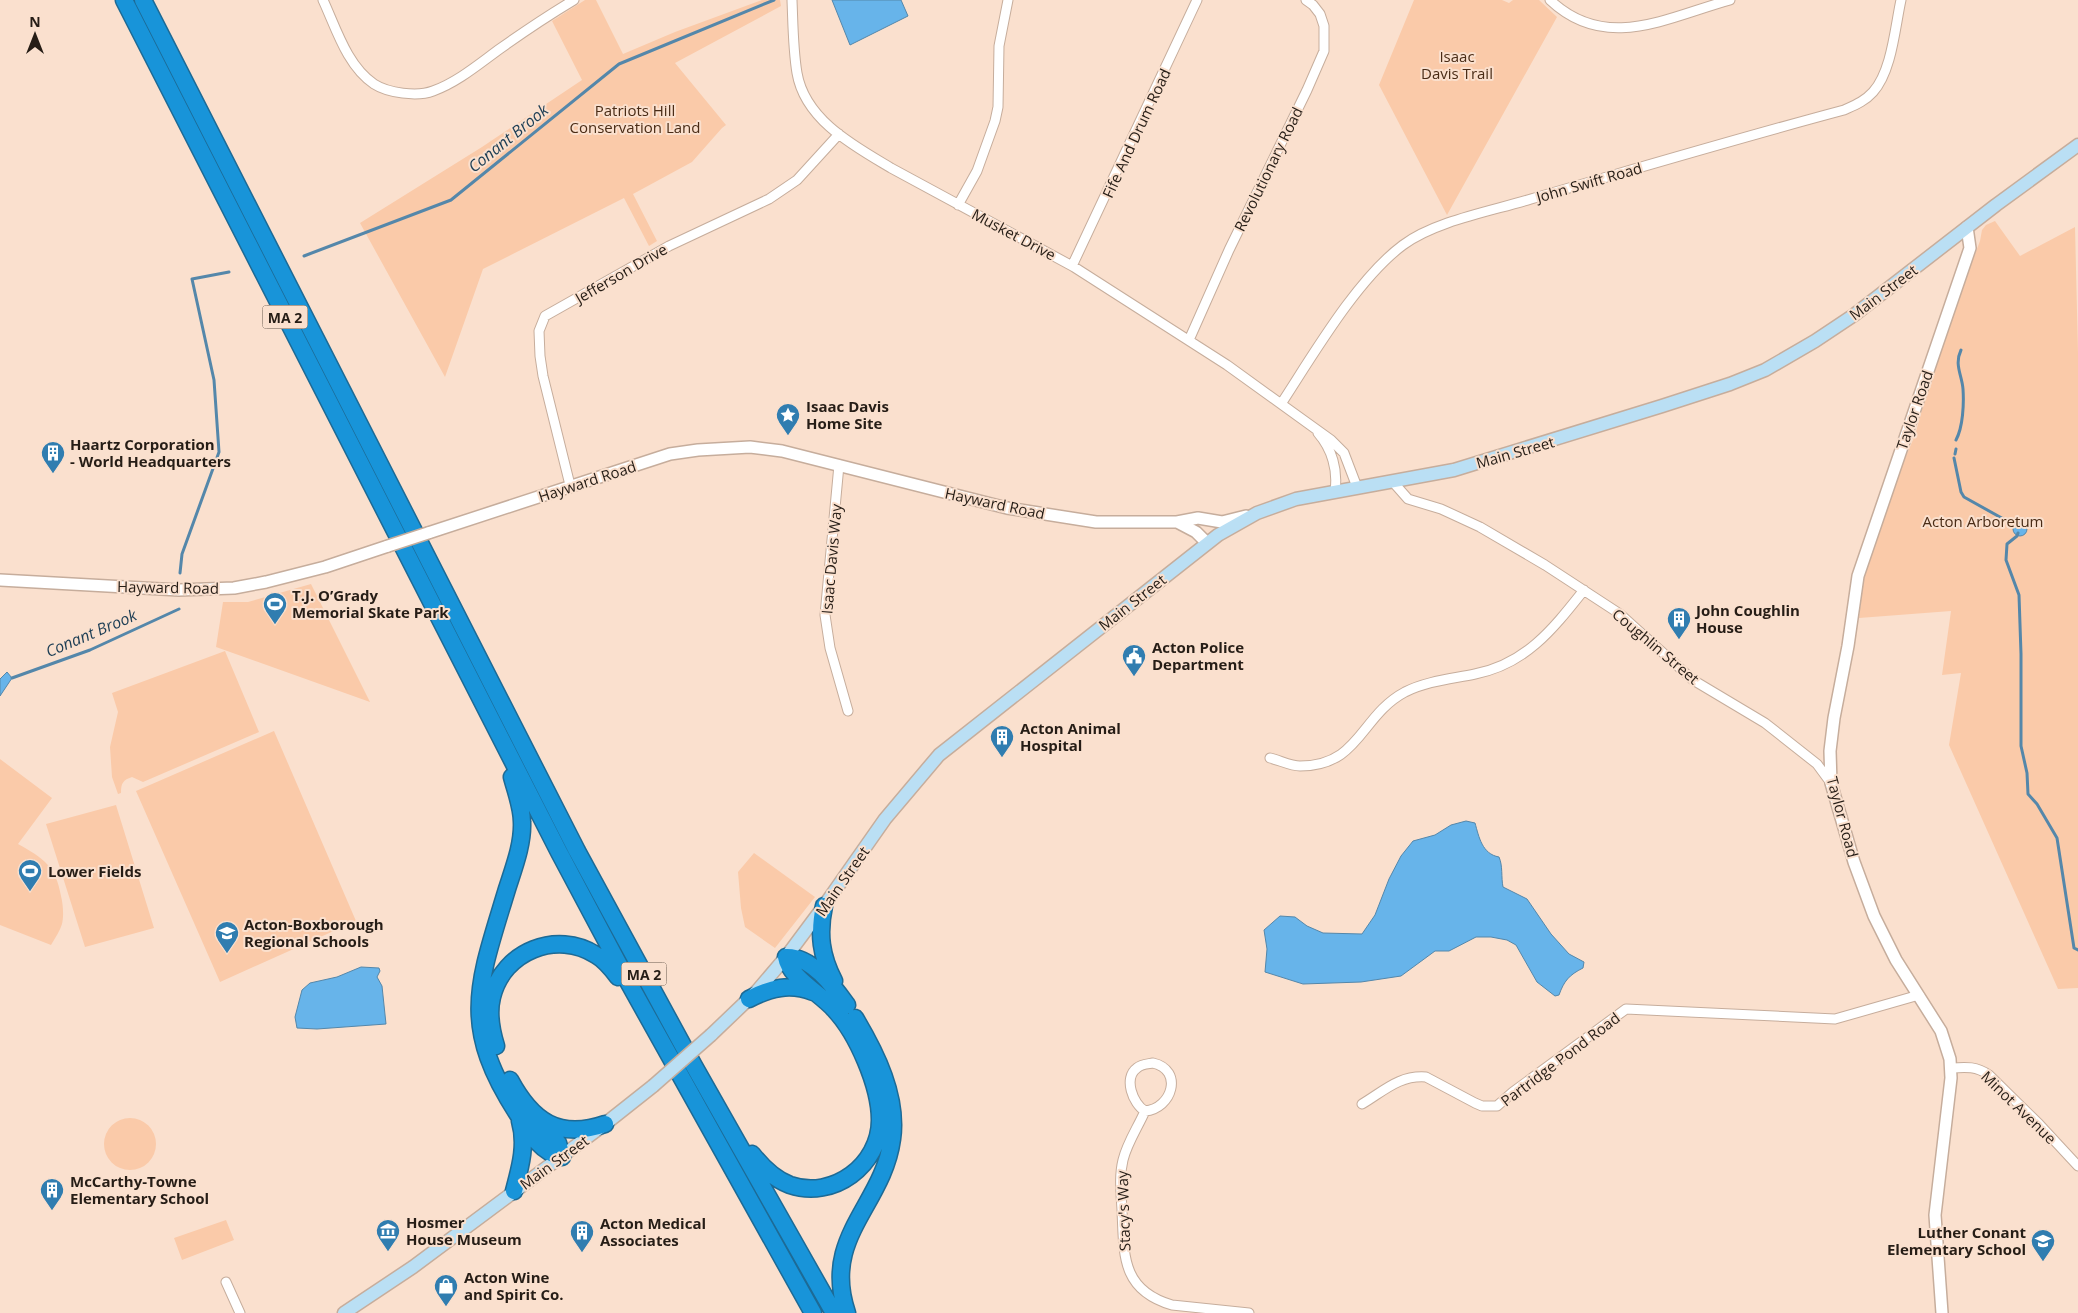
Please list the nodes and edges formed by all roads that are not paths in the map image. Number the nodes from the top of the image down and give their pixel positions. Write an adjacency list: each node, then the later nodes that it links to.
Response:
1 (124, 0): 33 (highway, MA 2)
2 (143, 0): 49 (highway, MA 2)
3 (322, 0): 4 (street)
4 (574, 0)
5 (792, 0): 12 (street, Musket Drive)
6 (1008, 0): 14 (street)
7 (1197, 0): 16 (street, Fife And Drum Road)
8 (1306, 0): 17 (street, Revolutionary Road)
9 (1550, 0): 10 (street)
10 (1730, 0)
11 (1901, 0): 18 (street, John Swift Road)
12 (839, 134): 14 (street, Musket Drive); 22 (street, Jefferson Drive)
13 (2078, 145): 15 (main road, Main Street)
14 (958, 205): 16 (street, Musket Drive)
15 (1967, 227): 21 (main road, Main Street); 35 (street, Taylor Road)
16 (1072, 266): 17 (street, Musket Drive)
17 (1189, 340): 18 (street, Musket Drive)
18 (1281, 404): 19 (street, Musket Drive)
19 (1309, 424): 23 (street, Musket Drive); 24 (street, Musket Drive)
20 (839, 465): 22 (street, Hayward Road); 27 (street, Hayward Road); 32 (street, Isaac Davis Way)
21 (1393, 482): 23 (main road, Main Street); 31 (street, Coughlin Street)
22 (570, 486): 30 (street, Hayward Road, bridge)
23 (1357, 487): 24 (main road, Main Street)
24 (1335, 491): 25 (main road, Main Street)
25 (1258, 514): 26 (street, Hayward Road); 28 (main road, Main Street)
26 (1206, 521): 27 (street, Hayward Road); 28 (street)
27 (1177, 522): 29 (street)
28 (1218, 535): 29 (main road, Main Street)
29 (1207, 543): 36 (main road, Main Street)
30 (0, 580)
31 (1584, 590): 34 (street); 35 (street, Coughlin Street)
32 (848, 711)
33 (502, 741): 42 (highway, MA 2); 45 (highway)
34 (1270, 758)
35 (1831, 783): 38 (street, Taylor Road)
36 (824, 906): 37 (main road, Main Street); 41 (highway)
37 (786, 957): 39 (highway); 40 (main road, Main Street); 41 (highway)
38 (1919, 995): 43 (street, Taylor Road); 44 (street, Partridge Pond Road)
39 (823, 998): 40 (highway); 49 (highway)
40 (748, 999): 48 (main road, Main Street, bridge)
41 (847, 1006): 58 (highway)
42 (645, 1013): 47 (highway); 56 (highway, MA 2)
43 (1951, 1068): 51 (street, Minot Avenue); 60 (street, Taylor Road)
44 (1362, 1104)
45 (514, 1108): 50 (highway); 52 (highway)
46 (1145, 1111): 46 (street); 59 (street, Stacy's Way)
47 (534, 1114): 48 (highway); 50 (highway)
48 (605, 1124): 50 (main road, Main Street)
49 (727, 1124): 57 (highway, MA 2)
50 (562, 1157): 52 (main road, Main Street)
51 (2078, 1166)
52 (514, 1191): 55 (main road, Main Street)
53 (226, 1282): 54 (street)
54 (240, 1313)
55 (344, 1313)
56 (813, 1313)
57 (834, 1313)
58 (847, 1313)
59 (1249, 1313)
60 (1942, 1313)

